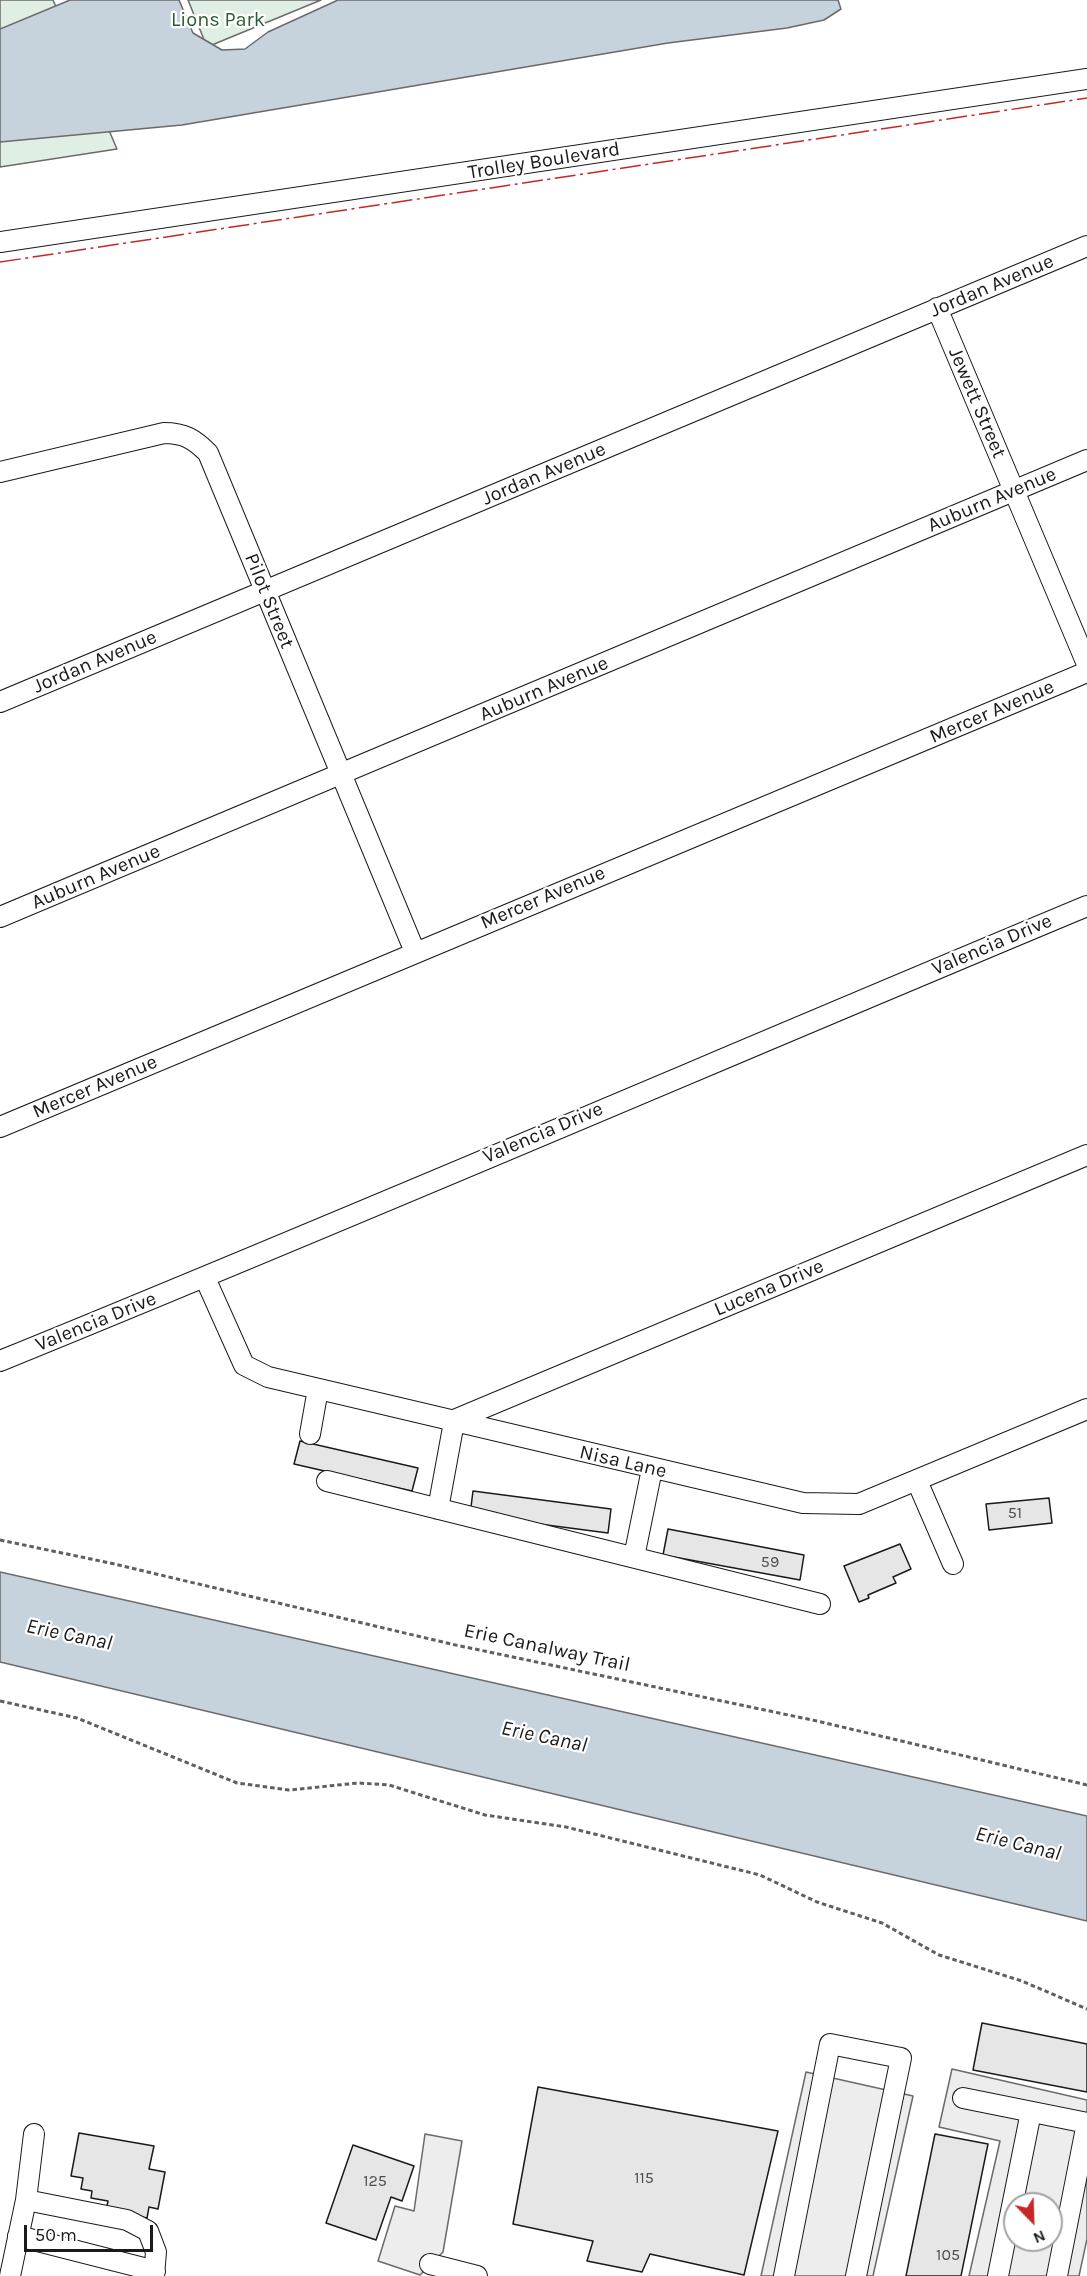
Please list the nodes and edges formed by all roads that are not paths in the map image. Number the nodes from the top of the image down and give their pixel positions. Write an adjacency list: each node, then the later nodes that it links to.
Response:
1 (1087, 79): 2 (street, Trolley Boulevard)
2 (0, 242)
3 (1087, 246): 4 (street, Jordan Avenue)
4 (937, 308): 7 (street, Jewett Street); 8 (street, Jordan Avenue)
5 (1087, 460): 7 (street, Auburn Avenue)
6 (0, 471): 8 (street, Pilot Street)
7 (1015, 490): 9 (street, Jewett Street); 12 (street, Auburn Avenue)
8 (265, 591): 11 (street, Jordan Avenue); 12 (street, Pilot Street)
9 (1087, 664)
10 (1087, 672): 15 (street, Mercer Avenue)
11 (0, 702)
12 (341, 774): 14 (street, Auburn Avenue); 15 (street, Pilot Street)
13 (1087, 906): 18 (street, Valencia Drive)
14 (0, 917)
15 (415, 952): 16 (street, Mercer Avenue)
16 (0, 1127)
17 (1087, 1155): 22 (street, Lucena Drive)
18 (205, 1278): 19 (street, Valencia Drive); 20 (street, Nisa Lane)
19 (0, 1361)
20 (318, 1389): 22 (street, Nisa Lane); 23 (street)
21 (1087, 1409): 26 (street, Nisa Lane)
22 (453, 1421): 24 (street, Nisa Lane); 27 (street)
23 (310, 1434)
24 (652, 1469): 26 (street, Nisa Lane); 28 (street)
25 (327, 1481): 27 (street)
26 (917, 1481): 29 (street)
27 (438, 1509): 28 (street)
28 (634, 1557): 30 (street)
29 (953, 1564)
30 (820, 1604)
31 (963, 2098): 32 (street)
32 (1031, 2112): 33 (street); 43 (street)
33 (1087, 2123): 44 (street)
34 (34, 2134): 35 (street)
35 (26, 2200): 36 (street); 38 (street)
36 (18, 2236): 38 (street); 40 (street)
37 (430, 2264): 39 (street)
38 (154, 2274)
39 (471, 2275)
40 (10, 2276)
41 (784, 2276): 42 (street)
42 (856, 2276)
43 (998, 2276)
44 (1057, 2276)

